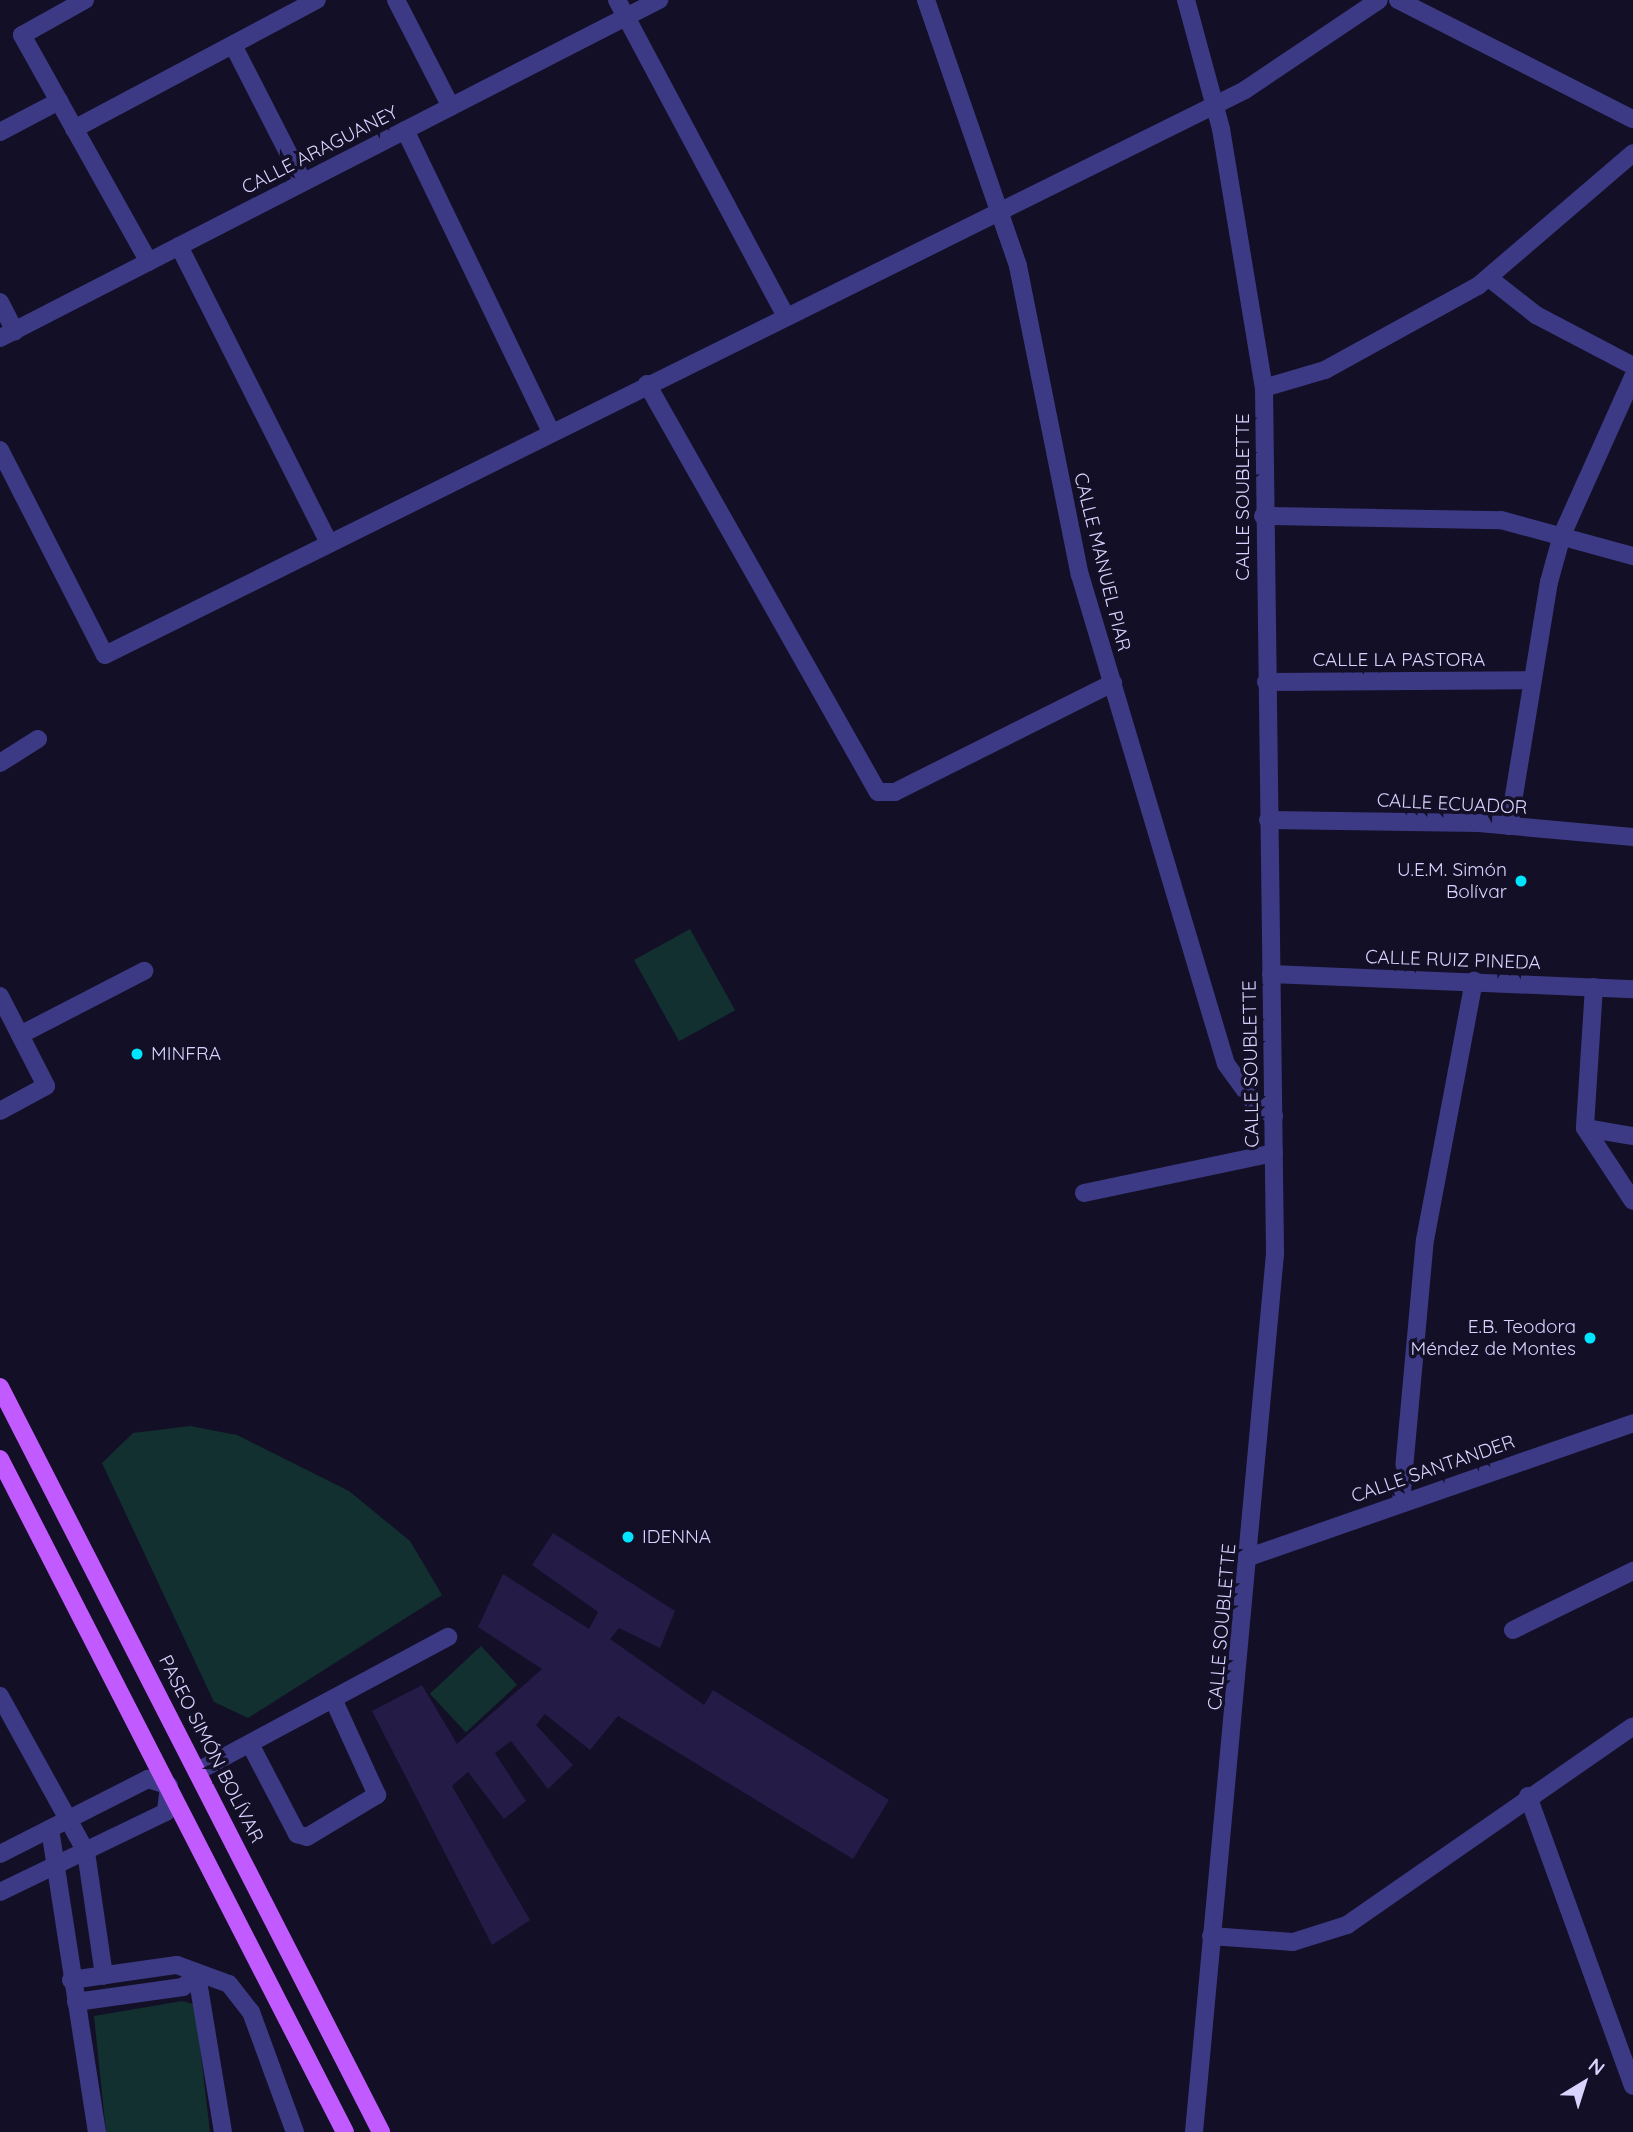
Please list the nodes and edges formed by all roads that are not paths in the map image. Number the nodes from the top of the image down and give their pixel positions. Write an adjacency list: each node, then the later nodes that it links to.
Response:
1 (85, 0): 12 (street)
2 (317, 0): 11 (street)
3 (396, 0): 14 (street)
4 (617, 0): 10 (street)
5 (659, 0): 10 (street, CALLE ARAGUANEY)
6 (926, 0): 21 (street, CALLE MANUEL PIAR)
7 (1186, 0): 13 (street, CALLE SOUBLETTE)
8 (1379, 0): 13 (street)
9 (1398, 0): 15 (street)
10 (626, 17): 14 (street, CALLE ARAGUANEY); 26 (street)
11 (233, 45): 16 (street); 20 (street)
12 (59, 101): 16 (street); 18 (street)
13 (1215, 105): 21 (street); 31 (street, CALLE SOUBLETTE)
14 (451, 107): 17 (street, CALLE ARAGUANEY)
15 (1633, 119)
16 (74, 129): 23 (street)
17 (405, 130): 20 (street, CALLE ARAGUANEY); 32 (street)
18 (0, 132)
19 (1633, 153): 24 (street)
20 (303, 182): 22 (street, CALLE ARAGUANEY)
21 (1002, 212): 26 (street); 40 (street, CALLE MANUEL PIAR)
22 (179, 246): 23 (street, CALLE ARAGUANEY); 36 (street)
23 (149, 262): 27 (street, CALLE ARAGUANEY)
24 (1489, 278): 28 (street); 31 (street)
25 (0, 302): 27 (street)
26 (786, 316): 30 (street)
27 (7, 334)
28 (1633, 366)
29 (1633, 377): 35 (street)
30 (648, 384): 32 (street); 40 (street)
31 (1264, 388): 34 (street, CALLE SOUBLETTE)
32 (551, 432): 36 (street)
33 (0, 450): 36 (street)
34 (1264, 516): 35 (street); 39 (street, CALLE SOUBLETTE)
35 (1562, 535): 37 (street); 38 (street)
36 (329, 543)
37 (1633, 556)
38 (1532, 680): 39 (street, CALLE LA PASTORA); 44 (street)
39 (1266, 682): 43 (street, CALLE SOUBLETTE)
40 (1113, 683): 54 (street, CALLE MANUEL PIAR)
41 (38, 739): 42 (street)
42 (0, 763)
43 (1268, 820): 44 (street, CALLE ECUADOR); 47 (street, CALLE SOUBLETTE)
44 (1509, 826): 45 (street, CALLE ECUADOR)
45 (1633, 837)
46 (144, 971): 52 (street)
47 (1271, 974): 48 (street, CALLE RUIZ PINEDA); 54 (street, CALLE SOUBLETTE)
48 (1474, 981): 49 (street, CALLE RUIZ PINEDA); 63 (street)
49 (1594, 987): 50 (street, CALLE RUIZ PINEDA); 55 (street)
50 (1633, 989)
51 (0, 996): 52 (street)
52 (20, 1035): 53 (street)
53 (0, 1111)
54 (1273, 1116): 57 (street, CALLE SOUBLETTE)
55 (1585, 1128): 56 (street); 59 (street)
56 (1633, 1136)
57 (1274, 1153): 58 (street); 64 (street, CALLE SOUBLETTE)
58 (1084, 1192)
59 (1633, 1201)
60 (0, 1387): 72 (main road, PASEO SIMÓN BOLÍVAR)
61 (1633, 1423): 63 (street, CALLE SANTANDER)
62 (0, 1459): 73 (main road)
63 (1401, 1502): 64 (street, CALLE SANTANDER)
64 (1249, 1557): 81 (street, CALLE SOUBLETTE)
65 (1633, 1571): 66 (street)
66 (1513, 1630)
67 (449, 1637): 69 (street)
68 (0, 1696): 75 (street)
69 (334, 1701): 71 (street); 71 (street)
70 (1633, 1726): 74 (street)
71 (250, 1744): 72 (street)
72 (198, 1771): 73 (main road); 91 (main road, PASEO SIMÓN BOLÍVAR)
73 (169, 1786): 75 (street); 77 (street); 90 (main road)
74 (1528, 1796): 81 (street); 86 (street)
75 (68, 1820): 76 (street); 77 (street)
76 (50, 1829): 78 (street); 79 (street)
77 (86, 1852): 79 (street); 83 (street)
78 (0, 1854)
79 (55, 1868): 80 (street); 84 (street)
80 (0, 1892)
81 (1212, 1936): 92 (street, CALLE SOUBLETTE)
82 (197, 1975): 83 (street); 85 (street); 88 (street); 89 (street)
83 (104, 1976): 84 (street)
84 (71, 1980): 85 (street)
85 (76, 2002): 87 (street)
86 (1633, 2086)
87 (97, 2132)
88 (223, 2132)
89 (295, 2132)
90 (345, 2132)
91 (381, 2132)
92 (1194, 2132)

